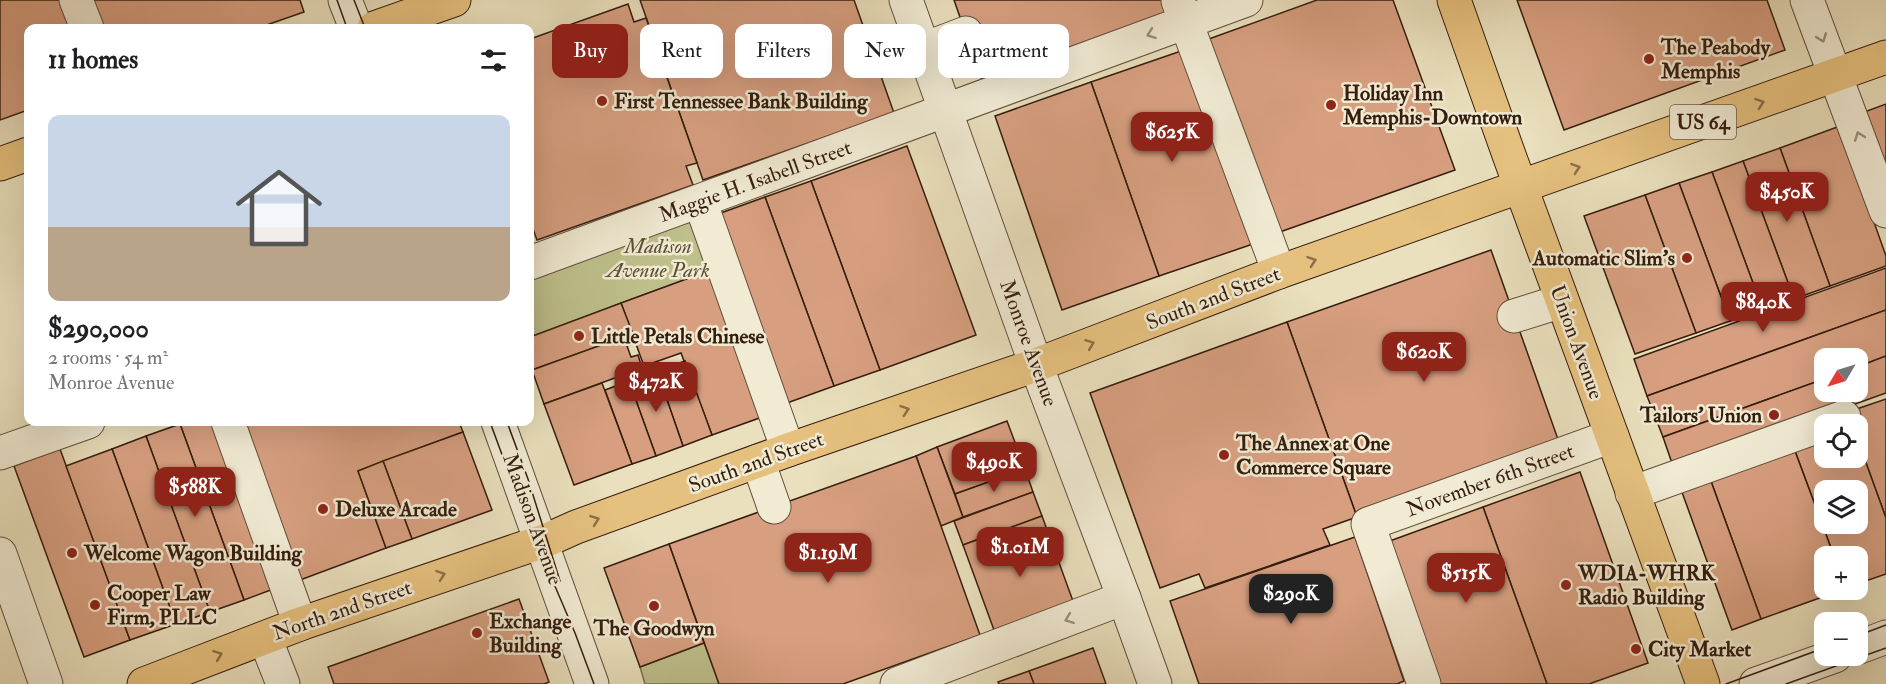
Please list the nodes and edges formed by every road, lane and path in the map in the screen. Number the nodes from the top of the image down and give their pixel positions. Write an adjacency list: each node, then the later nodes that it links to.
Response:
1 (76, 0): 9 (street)
2 (345, 0): 10 (street)
3 (454, 0): 11 (main road)
4 (906, 0): 12 (street, Monroe Avenue)
5 (1246, 0): 8 (street, Maggie H. Isabell Street)
6 (1454, 0): 19 (main road, Union Avenue)
7 (1807, 0): 15 (street, one-way to 15)
8 (1182, 11): 16 (street, Maggie H. Isabell Street, one-way to 16); 23 (street)
9 (85, 24)
10 (354, 24)
11 (385, 24)
12 (915, 24)
13 (926, 55): 16 (street, Monroe Avenue)
14 (1886, 57): 15 (main road, South 2nd Street / US 64)
15 (1836, 76): 19 (main road, South 2nd Street / US 64, one-way to 15); 21 (street, one-way to 15)
16 (946, 110): 20 (street, Maggie H. Isabell Street); 26 (street, Monroe Avenue)
17 (24, 155): 18 (main road)
18 (0, 164)
19 (1520, 187): 23 (main road, South 2nd Street, one-way to 19); 24 (main road, Union Avenue)
20 (700, 201): 22 (street, Maggie H. Isabell Street); 33 (street)
21 (1886, 211)
22 (534, 262)
23 (1279, 272): 26 (main road, South 2nd Street, one-way to 23)
24 (1562, 301): 25 (street); 31 (main road, Union Avenue)
25 (1514, 316)
26 (1036, 365): 33 (main road, South 2nd Street, one-way to 26); 38 (street, Monroe Avenue)
27 (77, 426): 32 (street)
28 (229, 426): 39 (street)
29 (499, 426): 36 (street, Madison Avenue)
30 (1814, 428): 34 (street)
31 (1612, 436): 34 (main road, Union Avenue); 50 (street, November 6th Street)
32 (0, 453)
33 (773, 456): 35 (street); 36 (main road, South 2nd Street, one-way to 33)
34 (1632, 493): 51 (main road, Union Avenue)
35 (774, 507)
36 (541, 541): 39 (main road, North 2nd Street, one-way to 36); 47 (street, Madison Avenue)
37 (0, 554): 44 (street)
38 (1124, 598): 48 (street, one-way to 48); 49 (street, Monroe Avenue)
39 (300, 624): 41 (main road, North 2nd Street)
40 (1886, 637): 42 (street)
41 (265, 638): 45 (main road, North 2nd Street, one-way to 41); 46 (street)
42 (1868, 644)
43 (1814, 663): 52 (street)
44 (46, 684)
45 (144, 684)
46 (283, 684)
47 (592, 684)
48 (897, 684)
49 (1155, 684)
50 (1424, 684)
51 (1703, 684)
52 (1756, 684)

